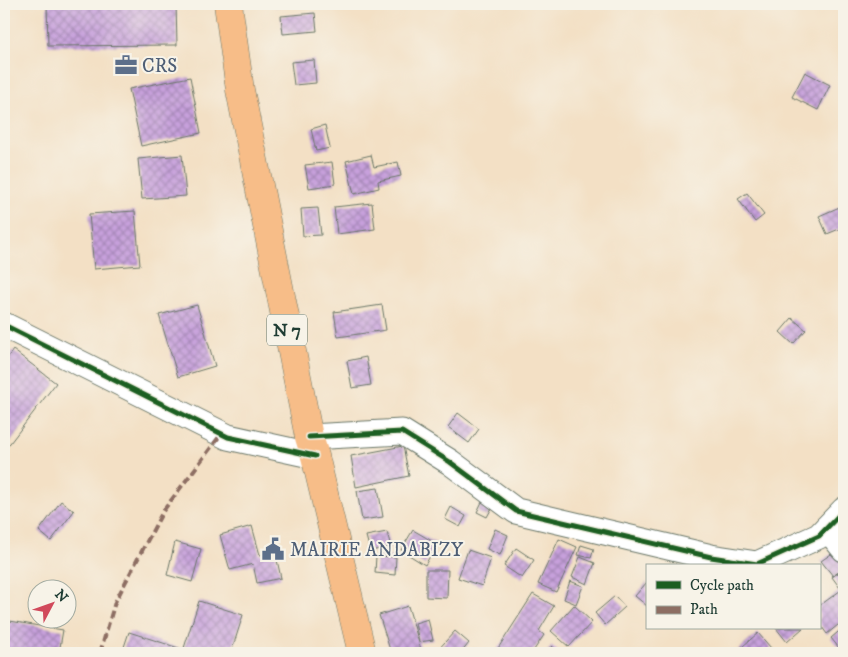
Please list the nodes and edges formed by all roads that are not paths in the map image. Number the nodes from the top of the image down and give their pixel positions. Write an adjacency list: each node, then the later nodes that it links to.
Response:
1 (228, 4): 3 (main road, N 7)
2 (6, 327): 3 (street)
3 (312, 446): 5 (street); 7 (main road, N 7)
4 (844, 510): 5 (street)
5 (827, 528): 6 (street)
6 (844, 549)
7 (362, 653)

